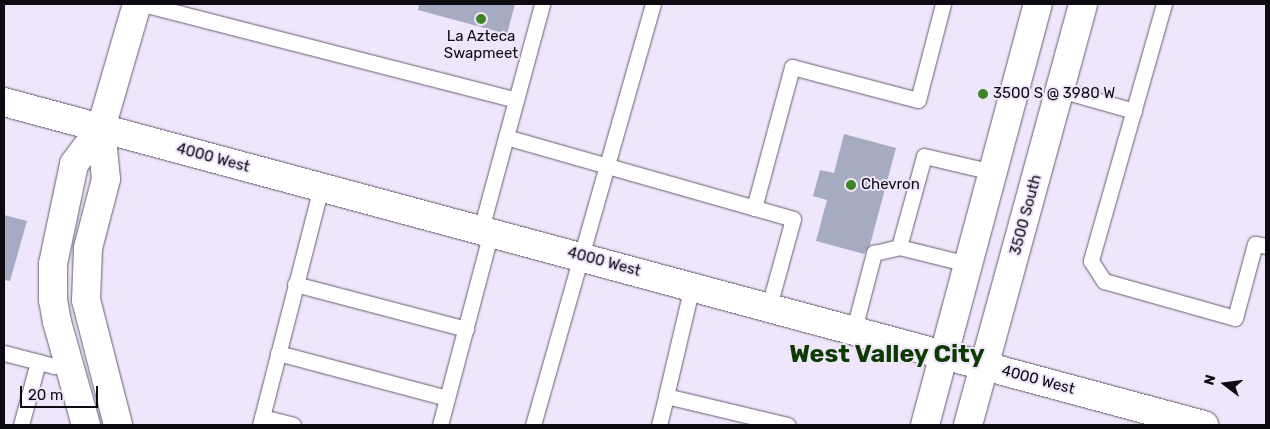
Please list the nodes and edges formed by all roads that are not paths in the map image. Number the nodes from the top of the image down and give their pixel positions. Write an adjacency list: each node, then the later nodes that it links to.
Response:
1 (137, 4): 14 (street)
2 (143, 4): 9 (lane)
3 (542, 4): 11 (lane)
4 (653, 4): 16 (lane)
5 (943, 4): 19 (lane)
6 (1038, 4): 17 (street)
7 (1083, 4): 10 (street, 3500 South)
8 (1164, 4): 13 (lane)
9 (193, 10): 11 (lane)
10 (1060, 90): 13 (lane); 35 (street, 3500 South)
11 (516, 100): 15 (lane)
12 (4, 102): 14 (street, 4000 West)
13 (1134, 110): 21 (lane)
14 (101, 128): 18 (street, 4000 West); 34 (street); 41 (street)
15 (506, 137): 16 (lane); 20 (lane)
16 (606, 166): 19 (lane); 23 (lane)
17 (993, 172): 22 (lane); 24 (street)
18 (322, 186): 20 (street, 4000 West); 25 (lane)
19 (754, 208): 27 (lane)
20 (486, 231): 23 (street, 4000 West); 28 (lane)
21 (1266, 246)
22 (899, 247): 24 (lane); 29 (lane)
23 (582, 256): 26 (street, 4000 West); 44 (lane)
24 (968, 264): 32 (street)
25 (295, 284): 28 (lane); 31 (lane)
26 (692, 286): 27 (street, 4000 West); 36 (lane)
27 (769, 306): 29 (street, 4000 West)
28 (466, 328): 37 (lane)
29 (854, 329): 32 (street, 4000 West)
30 (4, 353): 33 (lane)
31 (278, 353): 37 (lane); 38 (lane)
32 (945, 354): 35 (street, 4000 West); 47 (street)
33 (38, 362): 34 (lane); 39 (lane)
34 (68, 362): 40 (street)
35 (986, 366): 48 (street, 3500 South); 49 (street, 4000 West)
36 (666, 396): 45 (lane); 46 (lane)
37 (447, 398): 43 (lane)
38 (261, 421): 42 (lane)
39 (21, 425)
40 (86, 425)
41 (118, 425)
42 (293, 425)
43 (440, 425)
44 (533, 425)
45 (659, 425)
46 (788, 425)
47 (924, 425)
48 (968, 425)
49 (1204, 425)

